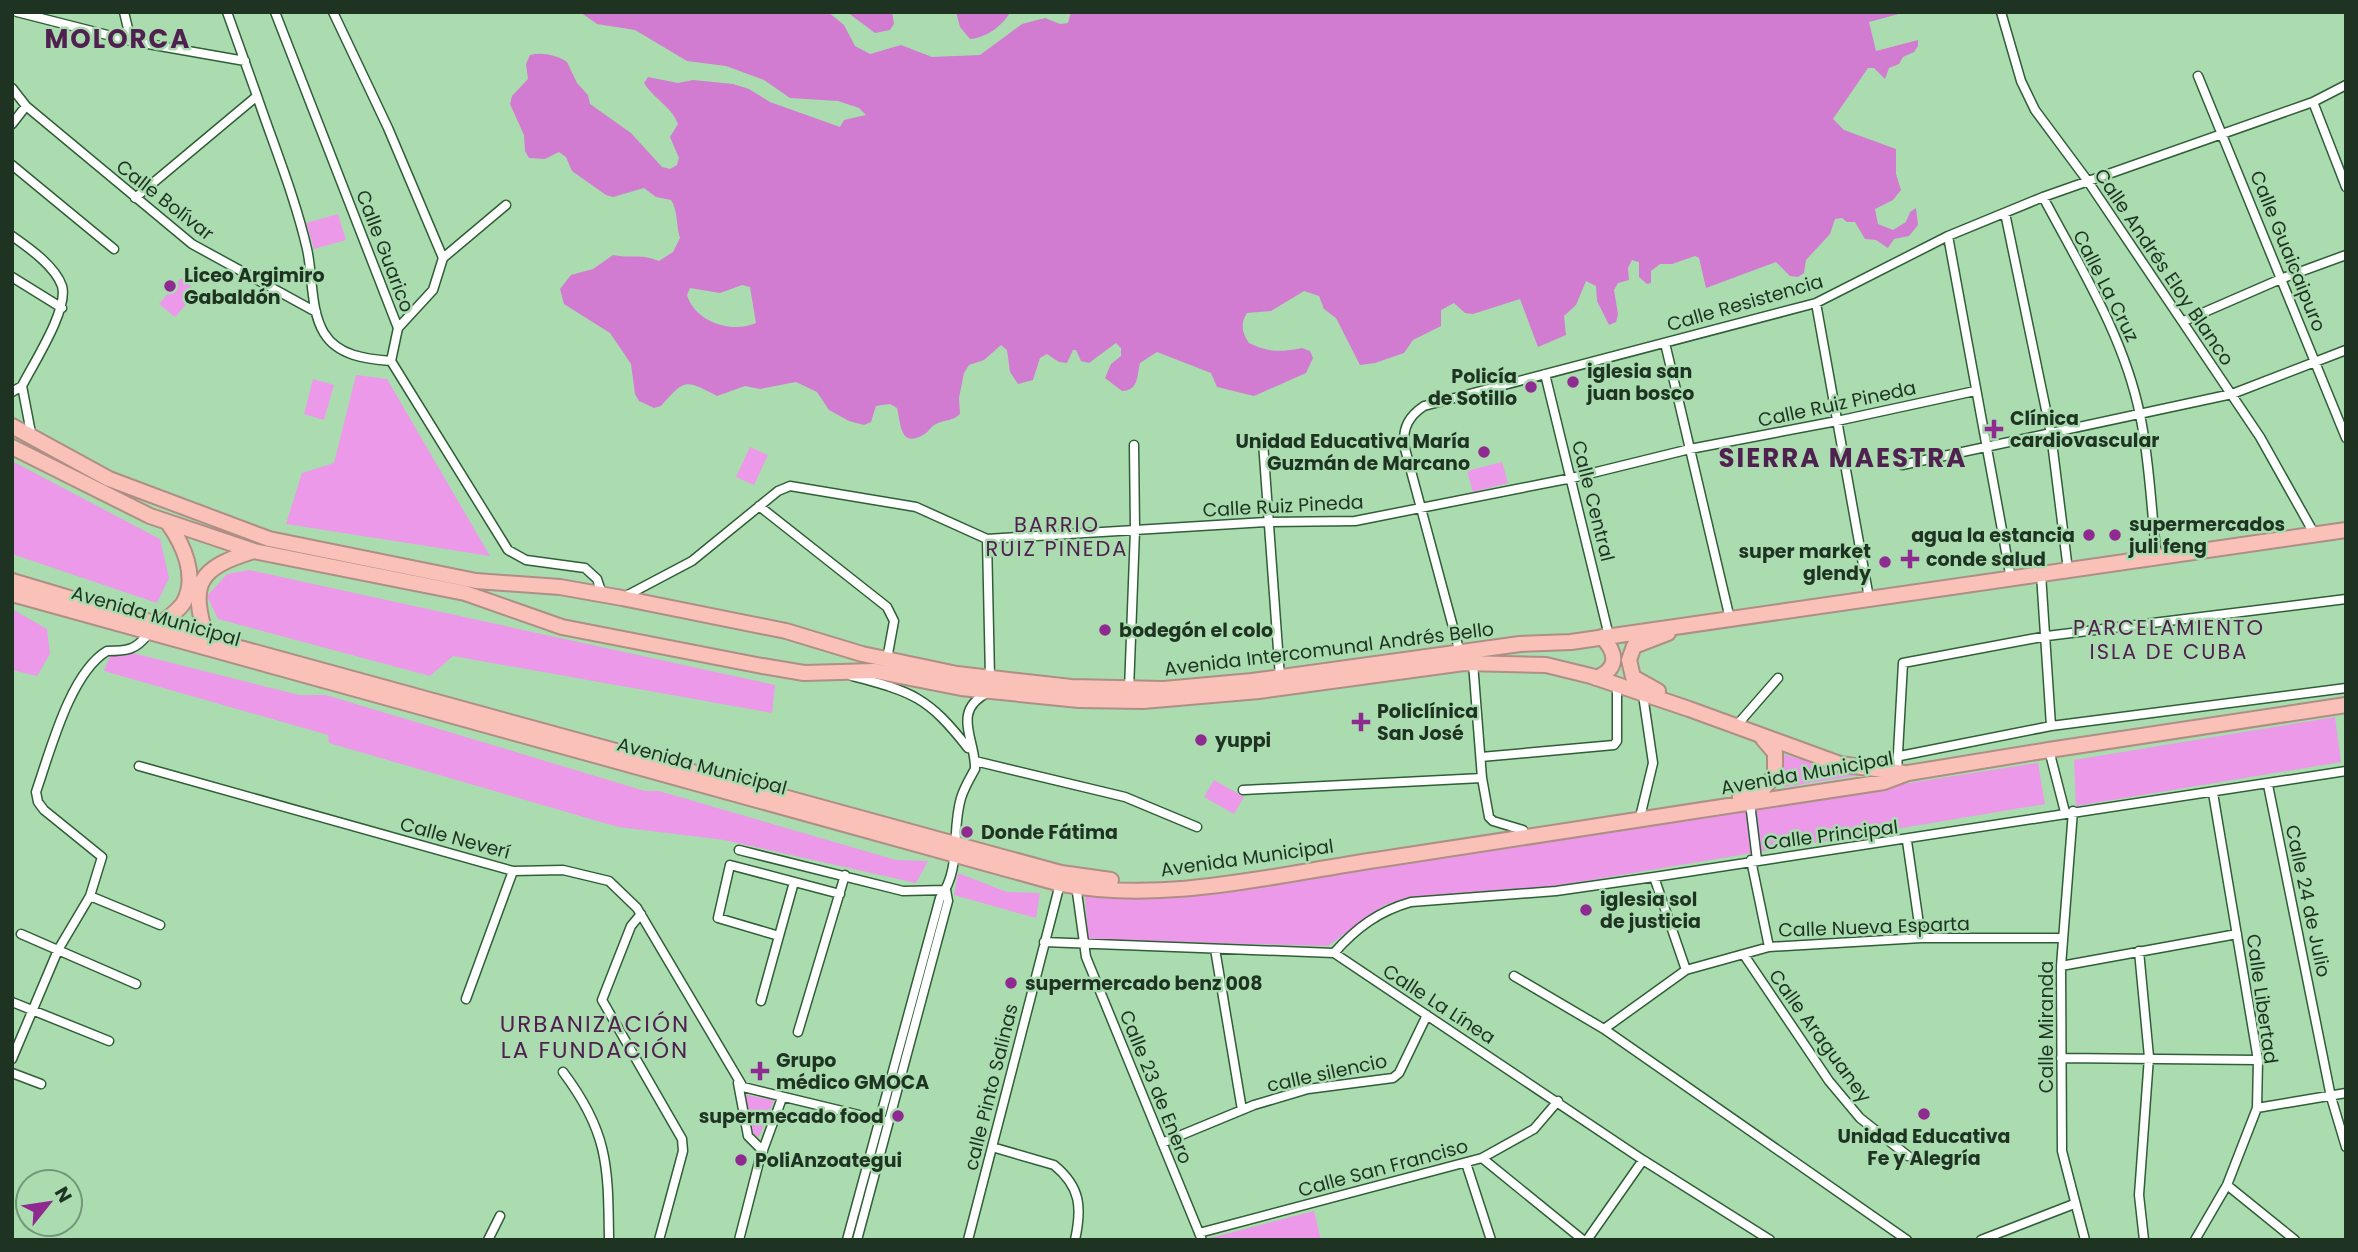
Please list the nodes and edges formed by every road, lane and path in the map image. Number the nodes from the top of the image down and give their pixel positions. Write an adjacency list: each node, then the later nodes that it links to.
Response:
1 (17, 12): 7 (street)
2 (124, 12): 7 (street)
3 (227, 12): 8 (street)
4 (275, 12): 35 (street, Calle Guarico)
5 (333, 12): 28 (street)
6 (2001, 12): 18 (street, Calle Andrés Eloy Blanco)
7 (131, 41): 8 (street)
8 (245, 61): 12 (street)
9 (2198, 76): 16 (street, Calle Guaicaipuro)
10 (2346, 85): 13 (street, Calle Resistencia)
11 (12, 88): 14 (street, Calle Bolívar)
12 (257, 96): 21 (street); 33 (street)
13 (2313, 102): 16 (street, Calle Resistencia); 19 (street)
14 (26, 106): 15 (street); 21 (street, Calle Bolívar)
15 (12, 124)
16 (2224, 133): 18 (street, Calle Resistencia); 29 (street, Calle Guaicaipuro)
17 (12, 165): 26 (street)
18 (2087, 180): 20 (street, Calle Resistencia); 34 (street, Calle Andrés Eloy Blanco)
19 (2346, 187)
20 (2043, 197): 23 (street, Calle Resistencia); 45 (street, Calle La Cruz)
21 (135, 198): 33 (street, Calle Bolívar)
22 (506, 205): 28 (street)
23 (2005, 213): 25 (street, Calle Resistencia); 48 (street)
24 (12, 236): 32 (street)
25 (1948, 236): 31 (street, Calle Resistencia); 42 (street)
26 (114, 249)
27 (2346, 255): 29 (street)
28 (443, 258): 35 (street, Calle Guarico)
29 (2283, 278): 34 (street); 38 (street, Calle Guaicaipuro)
30 (13, 279): 32 (street)
31 (1816, 303): 36 (street, Calle Resistencia); 46 (street)
32 (62, 308): 41 (street)
33 (316, 312): 39 (street)
34 (2184, 321): 44 (street, Calle Andrés Eloy Blanco)
35 (398, 328): 39 (street)
36 (1665, 343): 40 (street, Calle Resistencia); 55 (street)
37 (2346, 350): 38 (street)
38 (2315, 360): 44 (street); 50 (street, Calle Guaicaipuro)
39 (391, 361): 73 (street)
40 (1545, 374): 57 (street, Calle Central); 59 (street, Calle Resistencia)
41 (22, 386): 43 (street); 49 (street)
42 (1975, 391): 46 (street, Calle Ruiz Pineda); 54 (street)
43 (12, 392)
44 (2232, 394): 45 (street); 64 (street, Calle Andrés Eloy Blanco)
45 (2140, 415): 48 (street); 67 (street, Calle La Cruz)
46 (1837, 421): 55 (street, Calle Ruiz Pineda); 75 (street)
47 (12, 426): 49 (highway, Avenida Intercomunal Andrés Bello)
48 (2051, 434): 54 (street); 68 (street)
49 (32, 438): 73 (highway, Avenida Intercomunal Andrés Bello)
50 (2346, 439)
51 (1263, 442): 61 (street)
52 (1134, 445): 62 (street)
53 (12, 447): 60 (highway, Avenida Intercomunal Andrés Bello)
54 (1985, 448): 56 (street); 70 (street)
55 (1690, 449): 57 (street, Calle Ruiz Pineda); 77 (street)
56 (1902, 465)
57 (1572, 478): 59 (street, Calle Ruiz Pineda); 79 (street, Calle Central)
58 (759, 506): 65 (street, Calle Ruiz Pineda); 74 (street, Calle Ruiz Pineda); 83 (street)
59 (1420, 510): 61 (street, Calle Ruiz Pineda); 82 (street, Calle Resistencia)
60 (167, 522): 66 (highway, Avenida Intercomunal Andrés Bello); 78 (highway)
61 (1266, 522): 62 (street, Calle Ruiz Pineda); 86 (street)
62 (1135, 530): 65 (street, Calle Ruiz Pineda); 92 (street)
63 (2346, 530): 64 (highway, Avenida Intercomunal Andrés Bello)
64 (2315, 535): 67 (highway, Avenida Intercomunal Andrés Bello)
65 (987, 538): 89 (street)
66 (254, 551): 81 (highway); 85 (highway, Avenida Intercomunal Andrés Bello)
67 (2157, 558): 68 (highway, Avenida Intercomunal Andrés Bello)
68 (2068, 570): 69 (highway, Avenida Intercomunal Andrés Bello)
69 (2041, 574): 70 (highway, Avenida Intercomunal Andrés Bello); 80 (street)
70 (2011, 579): 75 (highway, Avenida Intercomunal Andrés Bello)
71 (12, 581): 78 (highway, Avenida Municipal)
72 (12, 594): 78 (highway, Avenida Municipal)
73 (602, 594): 74 (highway, Avenida Intercomunal Andrés Bello)
74 (622, 597): 83 (highway, Avenida Intercomunal Andrés Bello)
75 (1869, 598): 77 (highway, Avenida Intercomunal Andrés Bello)
76 (2346, 599): 80 (street)
77 (1730, 619): 79 (highway, Avenida Intercomunal Andrés Bello); 95 (highway)
78 (153, 630): 81 (highway, Avenida Municipal); 117 (highway, Avenida Municipal); 128 (street)
79 (1605, 636): 82 (highway, Avenida Intercomunal Andrés Bello); 87 (highway)
80 (2047, 636): 97 (street); 100 (street)
81 (207, 639): 117 (highway, Avenida Municipal)
82 (1460, 653): 86 (highway, Avenida Intercomunal Andrés Bello)
83 (887, 659): 89 (highway, Avenida Intercomunal Andrés Bello)
84 (1473, 663): 87 (highway, Avenida Intercomunal Andrés Bello); 89 (highway, Avenida Intercomunal Andrés Bello); 102 (street)
85 (842, 673): 89 (highway, Avenida Intercomunal Andrés Bello); 101 (street)
86 (1280, 677): 92 (highway, Avenida Intercomunal Andrés Bello)
87 (1596, 678): 90 (highway, Avenida Intercomunal Andrés Bello)
88 (1778, 678): 96 (street)
89 (990, 685): 92 (highway, Avenida Intercomunal Andrés Bello); 101 (street)
90 (1617, 685): 93 (highway, Avenida Intercomunal Andrés Bello); 102 (street)
91 (2346, 688): 97 (street)
92 (1129, 690)
93 (1643, 695): 95 (highway, Avenida Intercomunal Andrés Bello); 112 (street)
94 (2346, 705): 99 (highway, Avenida Municipal)
95 (1689, 709): 96 (highway, Avenida Intercomunal Andrés Bello)
96 (1737, 725): 98 (highway, Avenida Intercomunal Andrés Bello)
97 (2051, 726): 100 (street)
98 (1753, 733): 105 (highway, Avenida Intercomunal Andrés Bello); 112 (highway, Avenida Municipal)
99 (2049, 750): 105 (highway, Avenida Municipal); 111 (street, Calle Miranda)
100 (1900, 756): 105 (street)
101 (974, 757): 113 (street); 117 (street)
102 (1481, 757): 106 (street)
103 (139, 766): 120 (street, Calle Neverí)
104 (2346, 771): 107 (street, Calle Principal)
105 (1903, 772): 110 (highway, Avenida Municipal)
106 (1482, 778): 108 (street); 114 (street)
107 (2268, 785): 109 (street, Calle Principal); 165 (street, Calle 24 de Julio)
108 (1243, 790)
109 (2213, 793): 111 (street, Calle Principal); 132 (street, Calle Libertad)
110 (1750, 803): 118 (highway, Avenida Municipal); 119 (street)
111 (2069, 812): 115 (street, Calle Principal); 135 (street, Calle Miranda)
112 (1642, 813): 114 (highway, Avenida Municipal)
113 (1197, 827)
114 (1523, 831): 118 (highway, Avenida Municipal)
115 (1907, 841): 119 (street, Calle Principal); 134 (street)
116 (739, 850): 121 (street)
117 (956, 850): 123 (highway, Avenida Municipal); 126 (street)
118 (1386, 856): 125 (highway, Avenida Municipal)
119 (1754, 860): 122 (street, Calle Principal); 138 (street)
120 (513, 871): 129 (street, Calle Neverí); 148 (street)
121 (845, 875): 126 (street); 127 (street)
122 (1654, 877): 142 (street, Calle Principal); 145 (street)
123 (1061, 879): 125 (highway, Avenida Municipal); 136 (street, calle Pinto Salinas)
124 (794, 882): 127 (street); 133 (street); 133 (street)
125 (1077, 882): 137 (street, Calle 23 de Enero)
126 (946, 890): 170 (street)
127 (840, 894): 154 (street)
128 (90, 896): 130 (street); 140 (street)
129 (641, 914): 162 (street, Calle Neverí); 185 (street)
130 (160, 925)
131 (22, 933): 140 (street)
132 (2237, 934): 141 (street); 159 (street, Calle Libertad)
133 (779, 936): 150 (street)
134 (1920, 938): 135 (street, Calle Nueva Esparta); 138 (street, Calle Nueva Esparta)
135 (2063, 938): 144 (street, Calle Miranda)
136 (1044, 943): 137 (street); 172 (street, calle Pinto Salinas)
137 (1082, 946): 139 (street); 171 (street, Calle 23 de Enero)
138 (1769, 947): 143 (street, Calle Nueva Esparta)
139 (1215, 949): 142 (street); 169 (street)
140 (58, 950): 147 (street); 151 (street)
141 (2139, 951): 144 (street); 157 (street)
142 (1334, 953): 152 (street, Calle La Línea)
143 (1744, 956): 145 (street, Calle Nueva Esparta); 175 (street, Calle Araguaney)
144 (2062, 966): 156 (street, Calle Miranda)
145 (1686, 970): 153 (street, Calle Nueva Esparta)
146 (1514, 976): 153 (street)
147 (136, 984)
148 (466, 999)
149 (12, 1002): 151 (street)
150 (761, 1002)
151 (32, 1010): 155 (street); 158 (street)
152 (1427, 1015): 167 (street, Calle La Línea); 169 (street, calle silencio)
153 (1604, 1029): 194 (street)
154 (798, 1032)
155 (109, 1041)
156 (2060, 1058): 157 (street); 180 (street, Calle Miranda)
157 (2149, 1058): 159 (street); 197 (street)
158 (12, 1059)
159 (2258, 1060): 168 (street, Calle Libertad)
160 (563, 1072): 184 (street)
161 (12, 1073): 163 (street)
162 (738, 1083): 166 (street); 174 (street, Calle Neverí)
163 (41, 1084)
164 (2346, 1093): 165 (street)
165 (2331, 1097): 168 (street); 173 (street, Calle 24 de Julio)
166 (782, 1098): 170 (street); 174 (street)
167 (1558, 1101): 176 (street, Calle San Franciso); 177 (street, Calle La Línea)
168 (2258, 1108): 179 (street, Calle Libertad)
169 (1242, 1110): 171 (street, calle silencio)
170 (884, 1121): 187 (street); 188 (street)
171 (1163, 1143): 182 (street, Calle 23 de Enero)
172 (992, 1147): 189 (street, calle Pinto Salinas); 190 (street)
173 (2346, 1147)
174 (763, 1151): 186 (street)
175 (1908, 1156)
176 (1482, 1158): 178 (street, Calle San Franciso); 192 (street)
177 (1643, 1160): 192 (street); 193 (street, Calle La Línea)
178 (1466, 1163): 182 (street, Calle San Franciso); 191 (street)
179 (2227, 1185): 198 (street, Calle Libertad); 199 (street)
180 (2074, 1204): 195 (street); 196 (street, Calle Miranda)
181 (500, 1216): 183 (street)
182 (1201, 1236)
183 (488, 1240)
184 (608, 1240)
185 (659, 1240)
186 (739, 1240)
187 (847, 1240)
188 (857, 1240)
189 (968, 1240)
190 (1075, 1240)
191 (1491, 1240)
192 (1585, 1240)
193 (1770, 1240)
194 (1907, 1240)
195 (1981, 1240)
196 (2085, 1240)
197 (2144, 1240)
198 (2195, 1240)
199 (2295, 1240)

